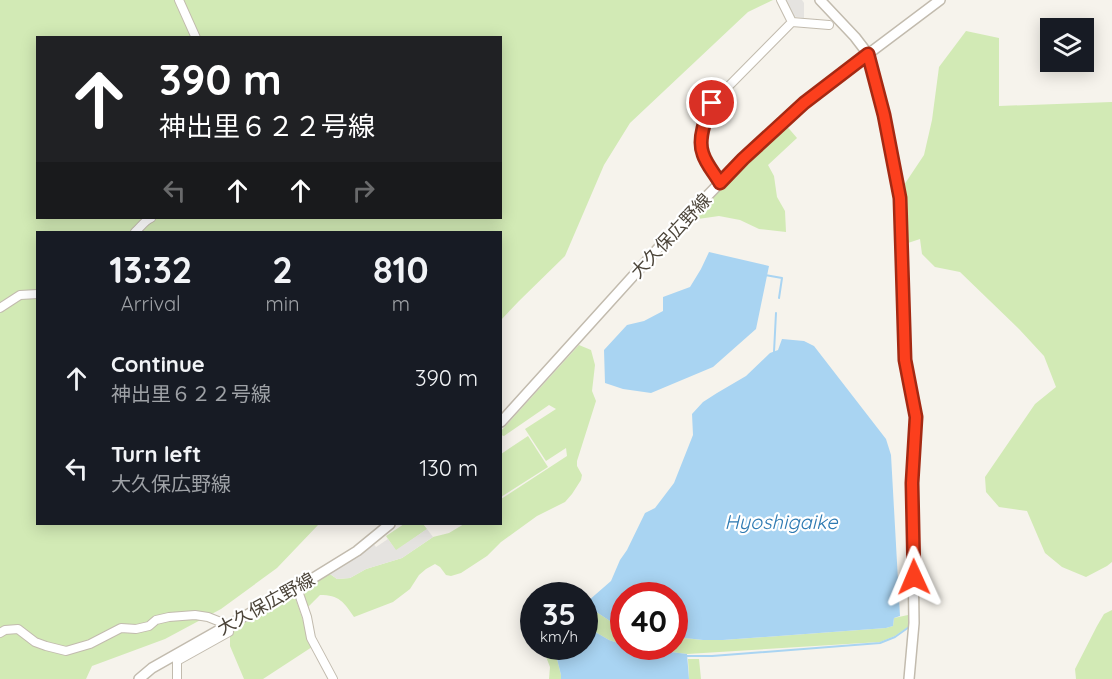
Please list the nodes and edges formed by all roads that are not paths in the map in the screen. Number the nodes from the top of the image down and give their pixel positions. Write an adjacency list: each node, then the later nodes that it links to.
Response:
1 (179, 0): 7 (street)
2 (781, 0): 5 (street)
3 (820, 0): 8 (street)
4 (940, 0): 8 (street, 大久保広野線)
5 (792, 22): 6 (street); 9 (street)
6 (829, 25)
7 (195, 36)
8 (868, 54): 9 (street, 大久保広野線); 22 (street)
9 (720, 183): 14 (street, 大久保広野線)
10 (149, 219): 11 (street)
11 (136, 231)
12 (36, 294): 13 (street)
13 (0, 308)
14 (502, 421)
15 (389, 525): 16 (street, 大久保広野線)
16 (297, 588): 17 (street, 大久保広野線); 21 (street)
17 (228, 625): 18 (street); 19 (street, 大久保広野線); 20 (street)
18 (0, 633)
19 (139, 679)
20 (177, 679)
21 (333, 679)
22 (909, 679)

